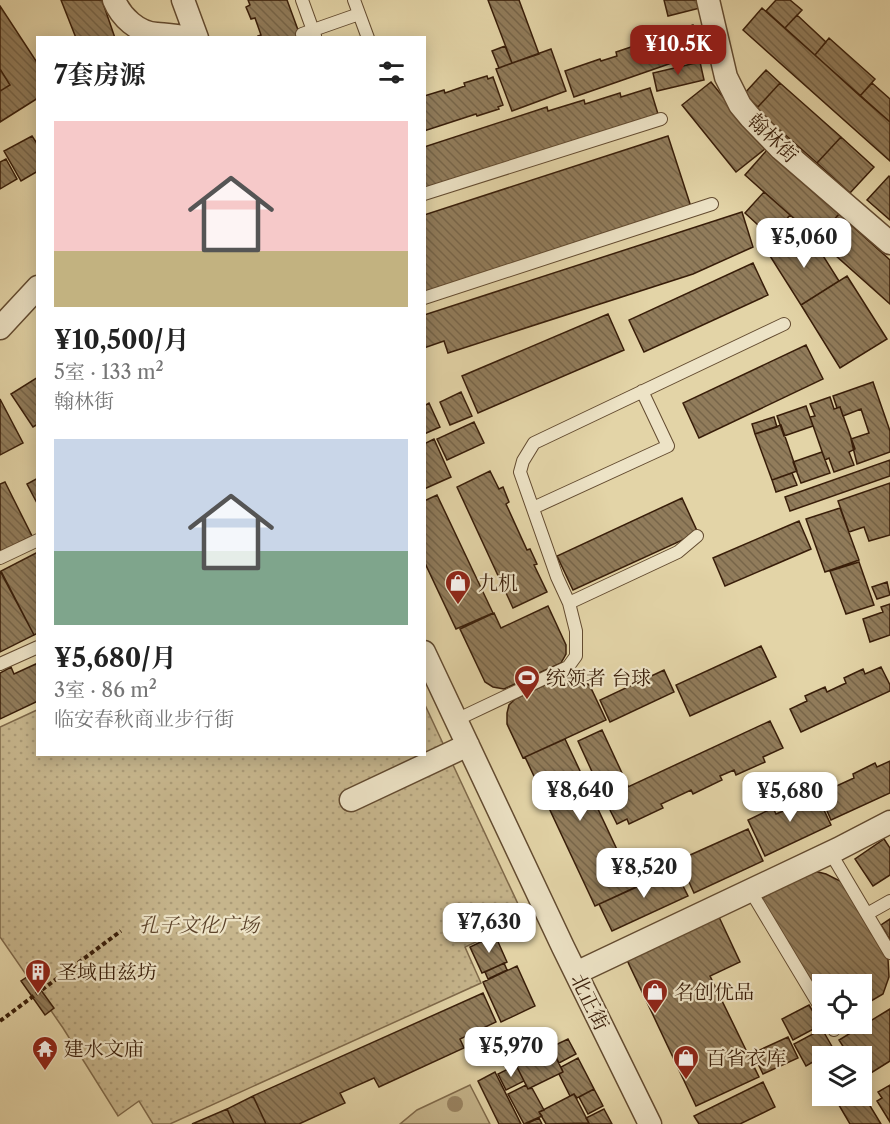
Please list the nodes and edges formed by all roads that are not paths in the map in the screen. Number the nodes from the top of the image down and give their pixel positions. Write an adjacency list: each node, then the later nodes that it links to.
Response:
1 (114, 0): 8 (street)
2 (183, 0): 9 (street)
3 (302, 0): 7 (lane)
4 (354, 0): 6 (lane)
5 (708, 0): 14 (street, 翰林街)
6 (359, 14): 7 (lane); 10 (lane)
7 (310, 34)
8 (180, 36)
9 (195, 36)
10 (367, 36)
11 (661, 119): 12 (lane)
12 (426, 193)
13 (712, 204): 16 (lane)
14 (890, 243)
15 (36, 288): 18 (street)
16 (426, 297)
17 (784, 324): 19 (lane)
18 (0, 328)
19 (642, 391): 20 (lane); 20 (lane)
20 (533, 508): 24 (lane)
21 (697, 536): 24 (lane)
22 (36, 541): 23 (lane)
23 (0, 558)
24 (568, 603): 28 (lane)
25 (36, 648): 27 (lane)
26 (426, 656): 28 (street, 北正街)
27 (0, 664)
28 (456, 720): 29 (street, 北正街)
29 (468, 746): 30 (street); 37 (street, 北正街)
30 (351, 800)
31 (890, 822): 32 (street)
32 (830, 852): 33 (street); 35 (lane)
33 (750, 890): 37 (street); 38 (lane)
34 (890, 901): 35 (lane)
35 (867, 915): 36 (lane)
36 (890, 953)
37 (576, 973): 39 (street, 北正街)
38 (812, 993)
39 (650, 1124)

